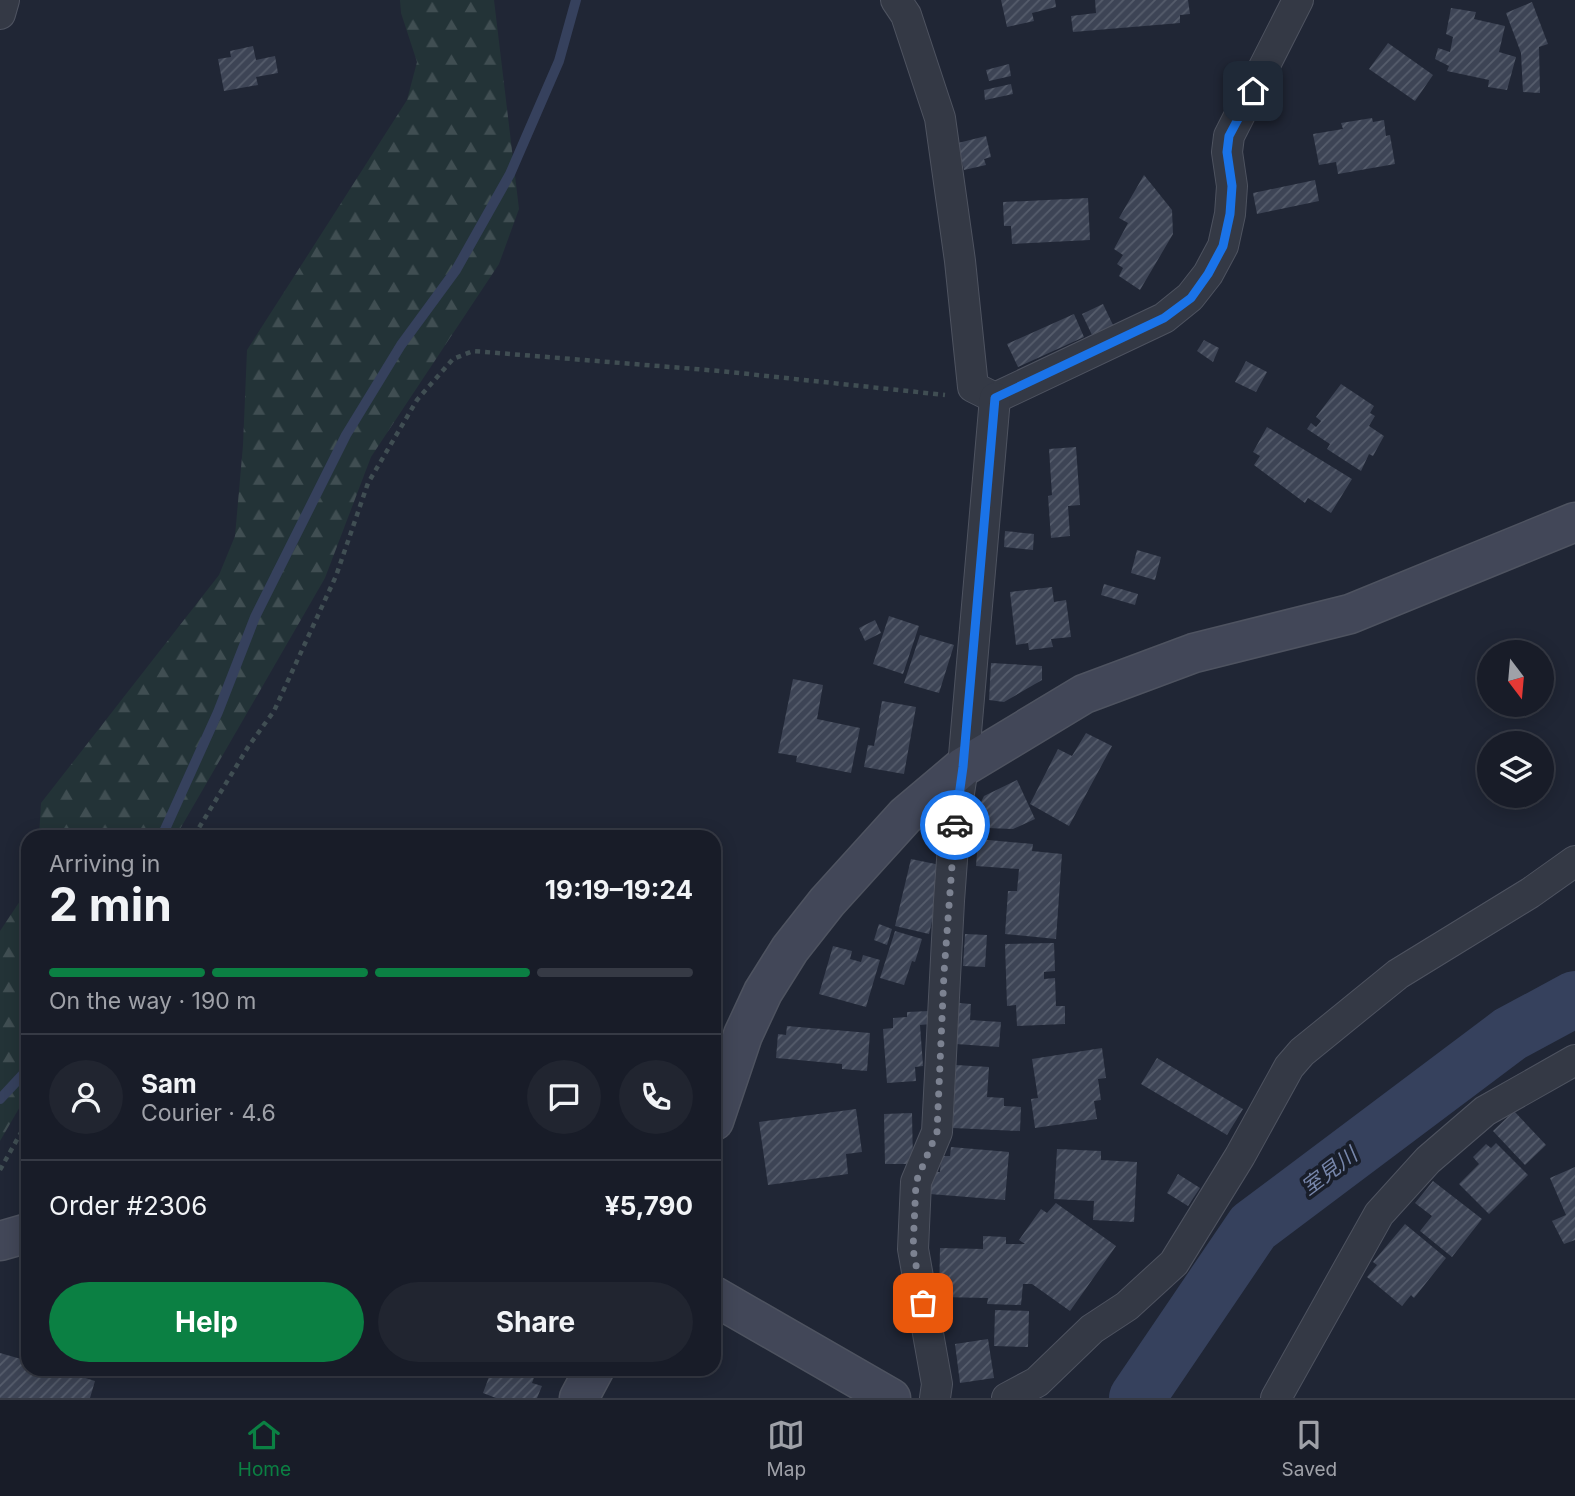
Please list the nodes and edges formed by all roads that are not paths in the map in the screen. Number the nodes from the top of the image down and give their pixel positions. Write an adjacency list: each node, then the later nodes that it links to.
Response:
1 (5, 0): 4 (street)
2 (896, 0): 5 (street)
3 (1298, 0): 5 (street)
4 (0, 14)
5 (984, 392): 7 (street)
6 (1575, 522): 7 (street)
7 (963, 767): 10 (street); 17 (street)
8 (1575, 861): 18 (street)
9 (1575, 1060): 19 (street)
10 (721, 1100)
11 (21, 1235): 12 (street)
12 (0, 1241)
13 (721, 1300): 16 (street)
14 (591, 1376): 15 (street)
15 (579, 1398)
16 (891, 1398)
17 (935, 1398)
18 (1007, 1398)
19 (1276, 1398)

